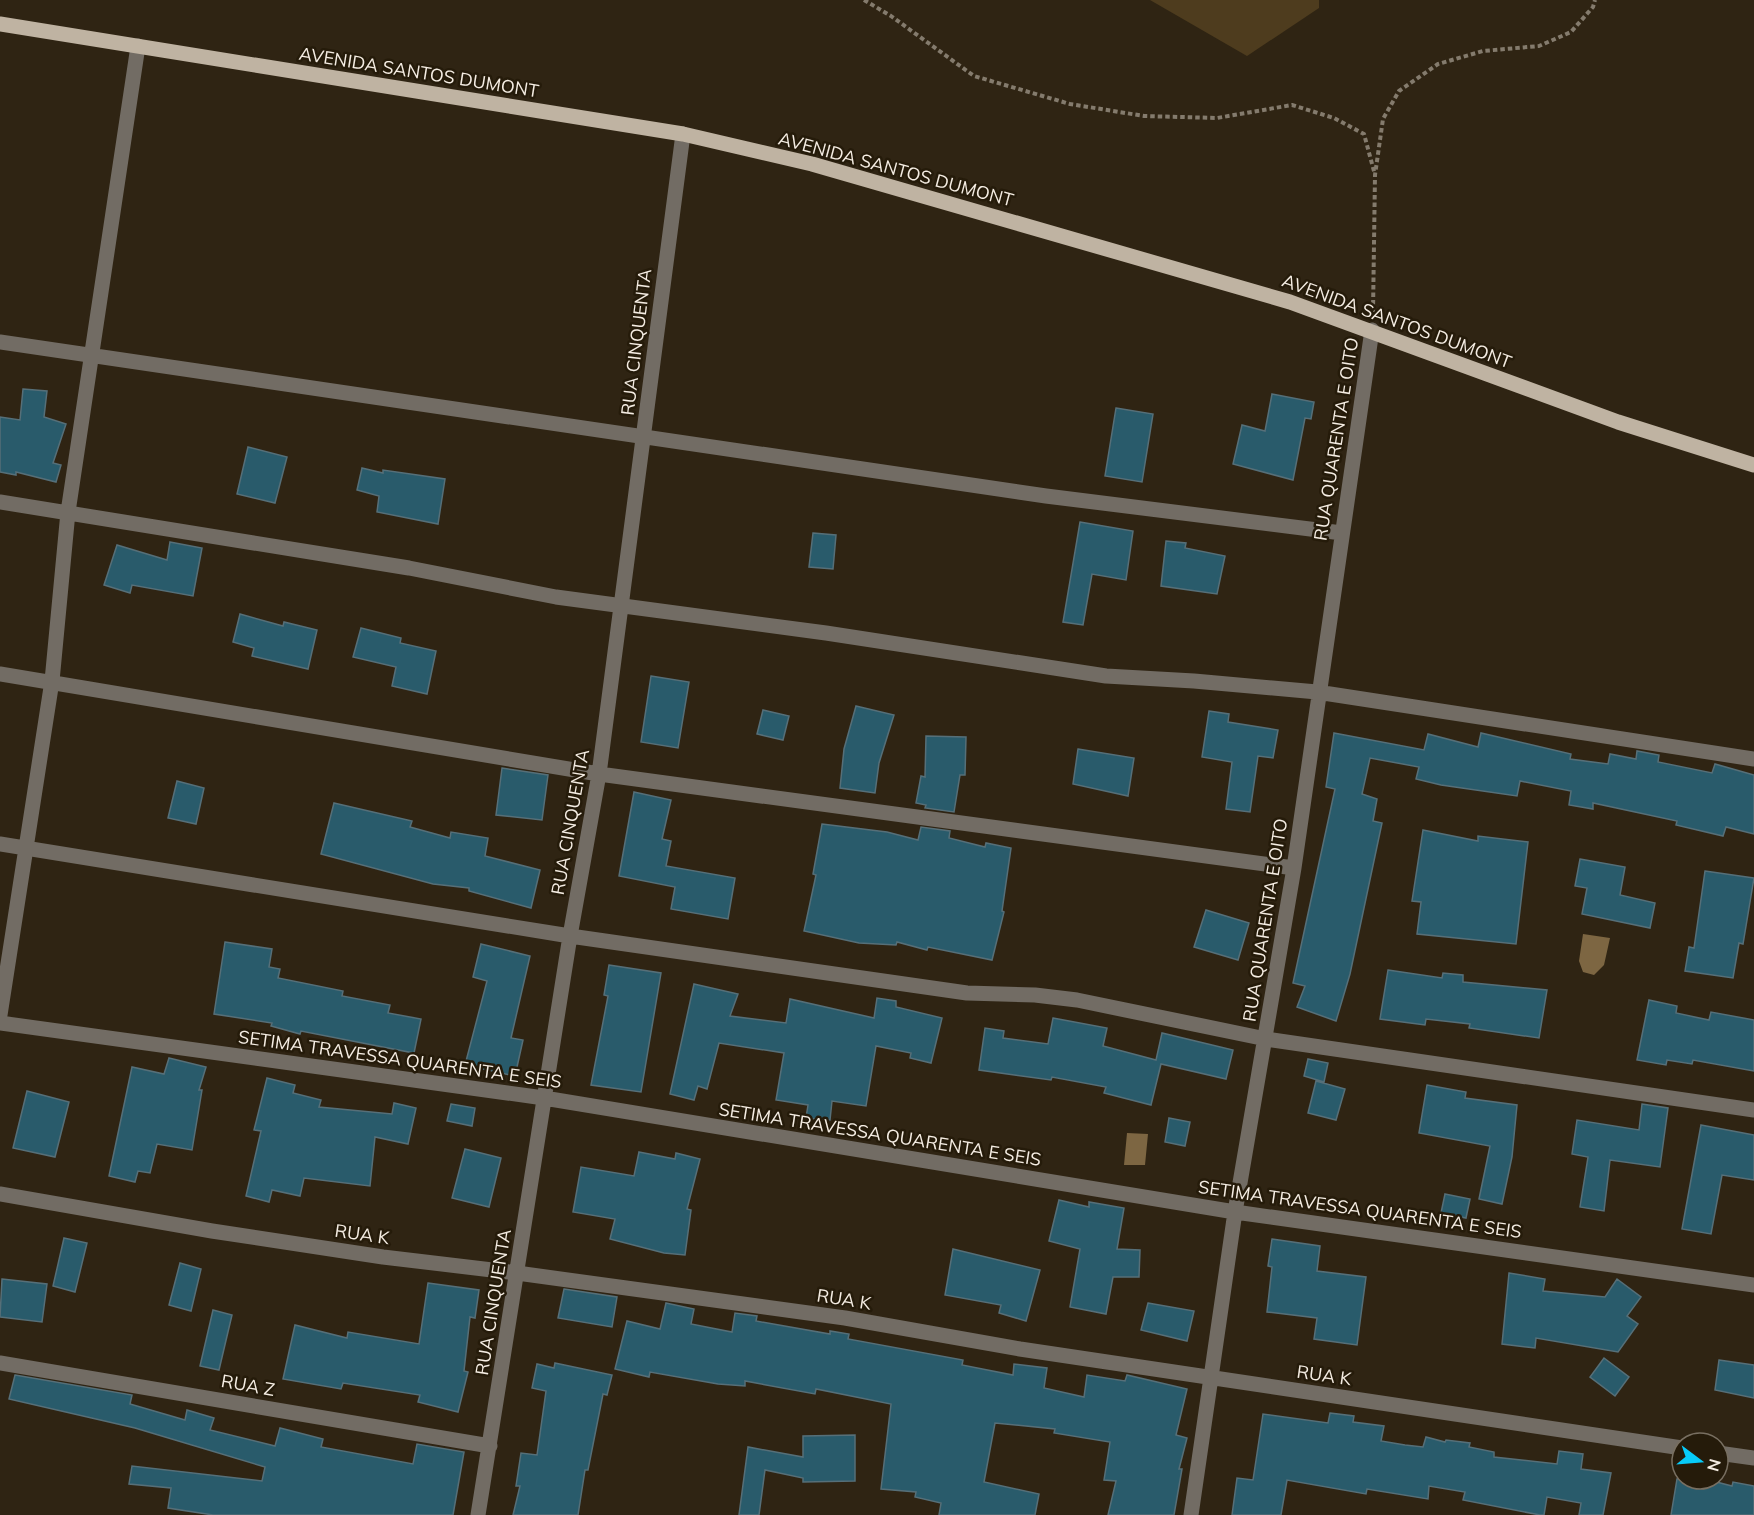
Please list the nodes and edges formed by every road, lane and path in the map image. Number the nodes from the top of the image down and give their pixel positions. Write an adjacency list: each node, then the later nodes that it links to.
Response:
1 (864, 0): 6 (path)
2 (1595, 0): 6 (path)
3 (0, 24): 4 (main road, AVENIDA SANTOS DUMONT)
4 (138, 46): 5 (main road, AVENIDA SANTOS DUMONT); 9 (street)
5 (683, 134): 7 (main road, AVENIDA SANTOS DUMONT); 10 (street, RUA CINQUENTA)
6 (1375, 175): 7 (path)
7 (1372, 330): 11 (main road, AVENIDA SANTOS DUMONT); 14 (street, RUA QUARENTA E OITO)
8 (0, 342): 9 (street)
9 (92, 356): 10 (street); 13 (street)
10 (644, 436): 14 (street); 15 (street, RUA CINQUENTA)
11 (1754, 465)
12 (0, 502): 13 (street)
13 (69, 512): 15 (street); 17 (street)
14 (1342, 533): 18 (street, RUA QUARENTA E OITO)
15 (621, 604): 18 (street); 20 (street, RUA CINQUENTA)
16 (0, 674): 17 (street)
17 (52, 681): 20 (street); 22 (street)
18 (1317, 692): 19 (street); 23 (street, RUA QUARENTA E OITO)
19 (1754, 759)
20 (599, 774): 23 (street); 24 (street, RUA CINQUENTA)
21 (0, 844): 22 (street)
22 (26, 847): 24 (street); 25 (street)
23 (1293, 868): 27 (street, RUA QUARENTA E OITO)
24 (570, 936): 27 (street); 28 (street, RUA CINQUENTA)
25 (0, 1015)
26 (0, 1023): 28 (street, SETIMA TRAVESSA QUARENTA E SEIS)
27 (1266, 1039): 29 (street); 31 (street, RUA QUARENTA E OITO)
28 (544, 1098): 31 (street, SETIMA TRAVESSA QUARENTA E SEIS); 32 (street, RUA CINQUENTA)
29 (1754, 1110)
30 (0, 1194): 32 (street, RUA K)
31 (1236, 1212): 33 (street, SETIMA TRAVESSA QUARENTA E SEIS); 35 (street, RUA QUARENTA E OITO)
32 (516, 1273): 35 (street, RUA K); 36 (street, RUA CINQUENTA)
33 (1754, 1285)
34 (0, 1363): 36 (street, RUA Z)
35 (1211, 1377): 37 (street, RUA K); 41 (street, RUA QUARENTA E OITO)
36 (490, 1446): 40 (street, RUA CINQUENTA)
37 (1670, 1446)
38 (1730, 1455): 39 (street)
39 (1754, 1458)
40 (478, 1515)
41 (1191, 1515)

